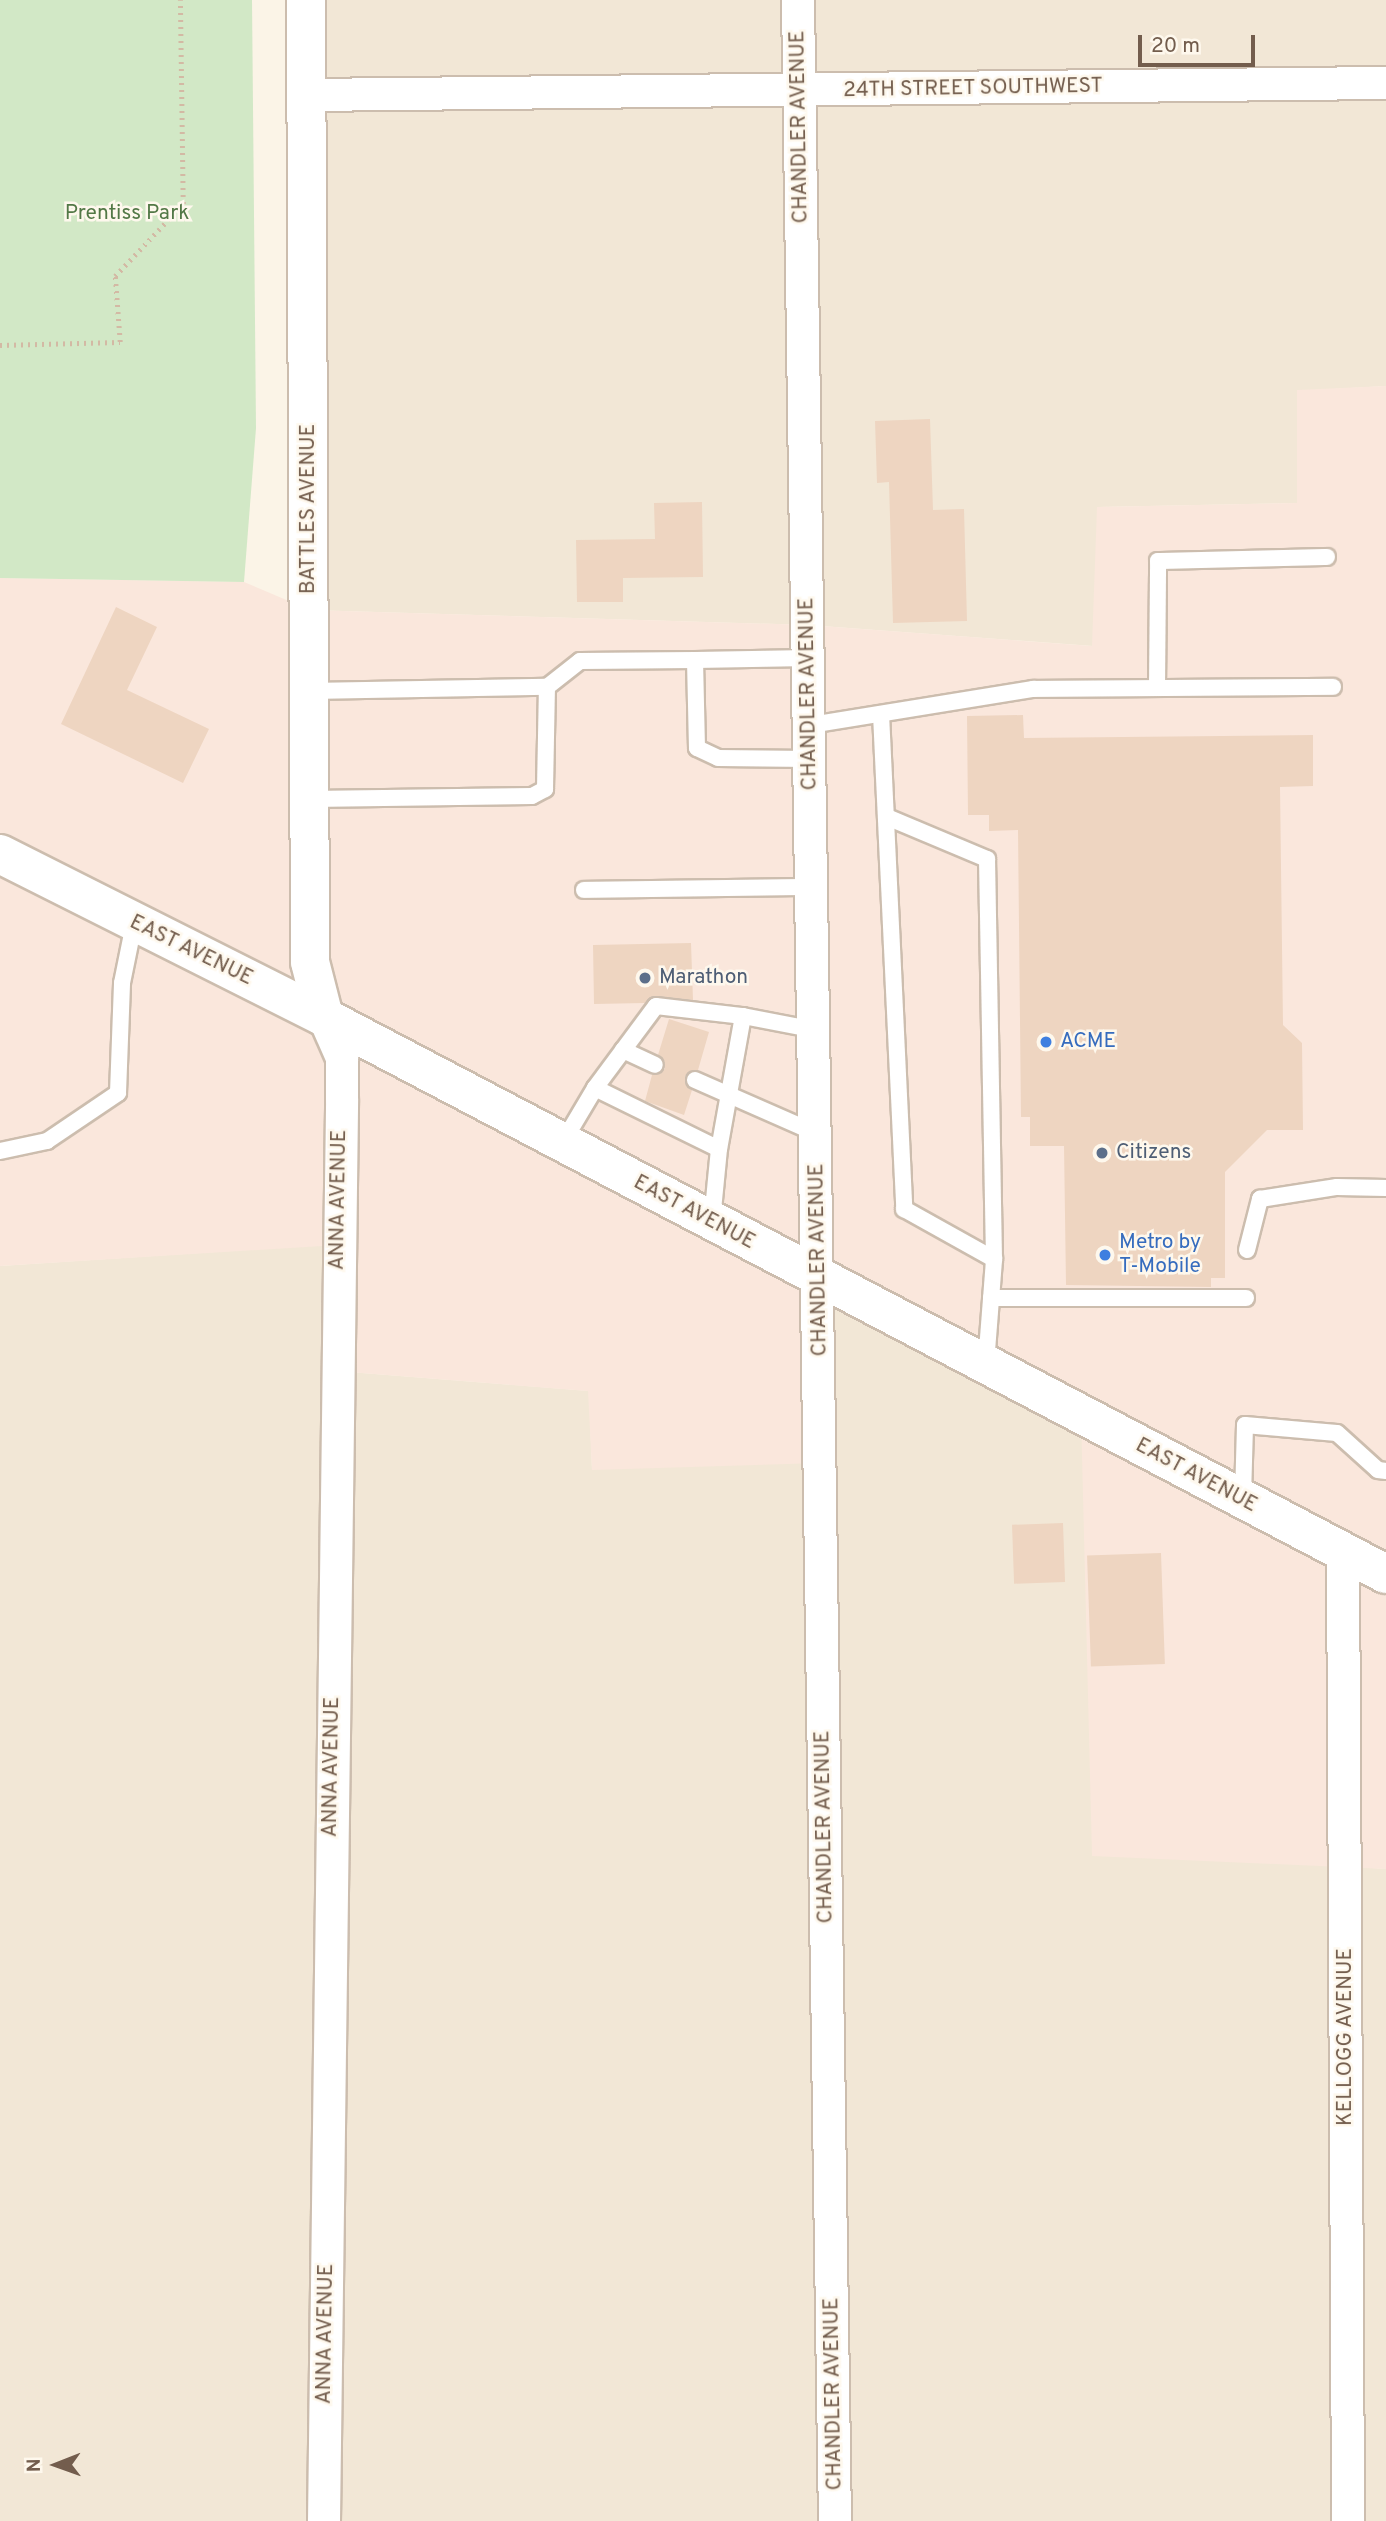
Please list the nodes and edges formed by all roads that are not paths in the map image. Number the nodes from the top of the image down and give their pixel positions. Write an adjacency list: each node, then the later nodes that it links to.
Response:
1 (306, 0): 5 (main road, BATTLES AVENUE)
2 (798, 0): 4 (street, CHANDLER AVENUE)
3 (1386, 83): 4 (street, 24TH STREET SOUTHWEST)
4 (799, 91): 5 (street, 24TH STREET SOUTHWEST); 7 (street, CHANDLER AVENUE)
5 (308, 95): 12 (main road, BATTLES AVENUE)
6 (1327, 557): 11 (lane)
7 (808, 658): 8 (lane); 14 (street, CHANDLER AVENUE)
8 (695, 660): 9 (lane); 15 (lane)
9 (547, 687): 12 (lane); 16 (lane)
10 (1333, 687): 11 (lane)
11 (1157, 688): 13 (lane)
12 (310, 691): 16 (main road, BATTLES AVENUE)
13 (881, 714): 14 (lane); 17 (lane)
14 (810, 725): 15 (street, CHANDLER AVENUE)
15 (810, 759): 19 (street, CHANDLER AVENUE)
16 (310, 799): 23 (main road, BATTLES AVENUE)
17 (887, 817): 37 (lane); 37 (lane)
18 (0, 854): 21 (main road, EAST AVENUE)
19 (813, 887): 20 (lane); 24 (street, CHANDLER AVENUE)
20 (584, 890)
21 (134, 924): 23 (main road, EAST AVENUE); 33 (lane)
22 (743, 1016): 24 (lane); 25 (lane); 29 (lane)
23 (324, 1017): 31 (main road, EAST AVENUE); 46 (street, ANNA AVENUE)
24 (816, 1030): 30 (street, CHANDLER AVENUE)
25 (623, 1050): 26 (lane); 28 (lane)
26 (655, 1065)
27 (695, 1080): 29 (lane)
28 (595, 1088): 31 (lane); 32 (lane)
29 (727, 1093): 30 (lane); 32 (lane)
30 (818, 1134): 38 (street, CHANDLER AVENUE)
31 (562, 1143): 35 (main road, EAST AVENUE)
32 (719, 1149): 35 (lane)
33 (0, 1151)
34 (1386, 1188): 36 (lane)
35 (712, 1222): 38 (main road, EAST AVENUE)
36 (1247, 1250)
37 (995, 1259): 39 (lane)
38 (820, 1279): 41 (main road, EAST AVENUE); 47 (street, CHANDLER AVENUE)
39 (991, 1298): 40 (lane); 41 (lane)
40 (1246, 1298)
41 (986, 1366): 43 (main road, EAST AVENUE)
42 (1386, 1471): 43 (lane)
43 (1243, 1500): 44 (main road, EAST AVENUE)
44 (1343, 1554): 45 (main road, EAST AVENUE); 48 (street, KELLOGG AVENUE)
45 (1386, 1574)
46 (324, 2521)
47 (835, 2521)
48 (1348, 2521)

